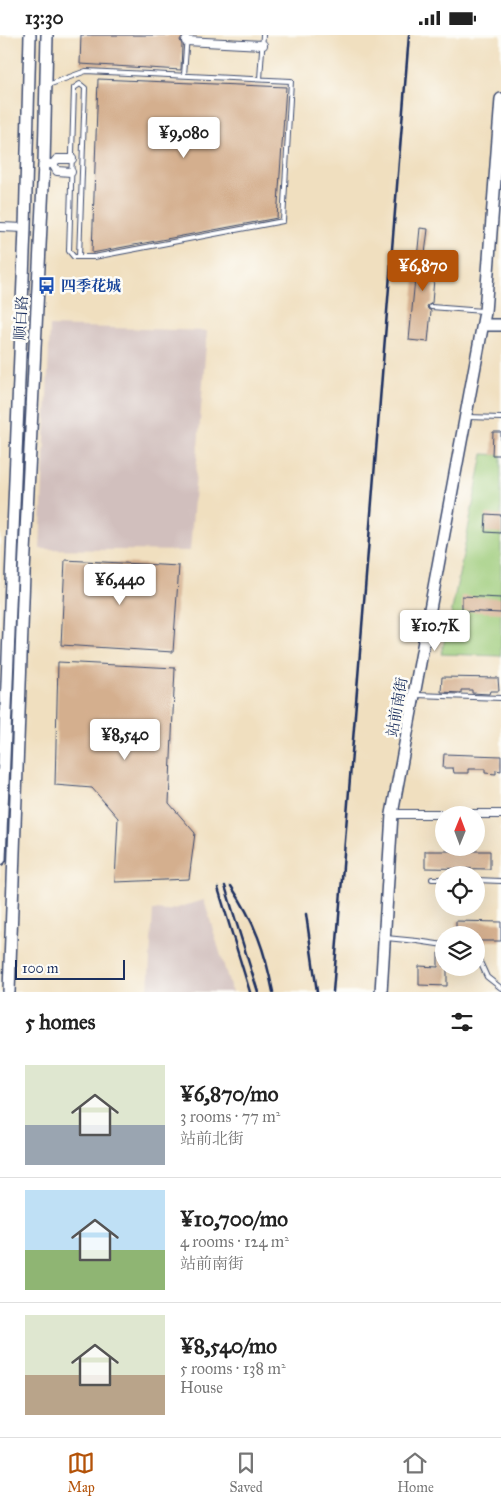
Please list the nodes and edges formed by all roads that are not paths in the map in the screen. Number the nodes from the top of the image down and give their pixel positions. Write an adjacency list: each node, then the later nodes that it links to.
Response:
1 (30, 35): 14 (main road, 顺白路)
2 (47, 35): 8 (main road, 顺白路)
3 (263, 35): 5 (lane)
4 (186, 38): 5 (street); 6 (lane)
5 (262, 45): 7 (lane)
6 (184, 75): 7 (lane); 8 (lane)
7 (260, 79): 15 (lane)
8 (46, 86): 11 (main road, 顺白路)
9 (501, 99): 18 (main road, 站前南街)
10 (72, 159): 11 (street); 12 (lane); 15 (lane)
11 (48, 164): 12 (street); 23 (main road, 顺白路)
12 (72, 172): 15 (lane)
13 (0, 227): 14 (street)
14 (25, 228): 22 (main road, 顺白路)
15 (79, 257)
16 (431, 307): 18 (lane)
17 (501, 317): 18 (main road)
18 (484, 318): 19 (main road); 20 (main road, 站前南街)
19 (501, 325)
20 (466, 417): 21 (lane); 24 (main road, 站前南街)
21 (501, 418)
22 (6, 568): 23 (main road); 28 (main road, 顺白路)
23 (25, 569): 35 (main road, 顺白路)
24 (414, 695): 25 (lane); 26 (main road, 站前南街)
25 (501, 698)
26 (392, 813): 27 (street); 31 (main road, 站前南街)
27 (501, 814)
28 (0, 859)
29 (485, 880): 30 (lane)
30 (501, 881)
31 (384, 938): 32 (lane); 36 (main road, 站前南街)
32 (435, 944)
33 (485, 973): 34 (lane)
34 (501, 988)
35 (9, 992)
36 (381, 992)

